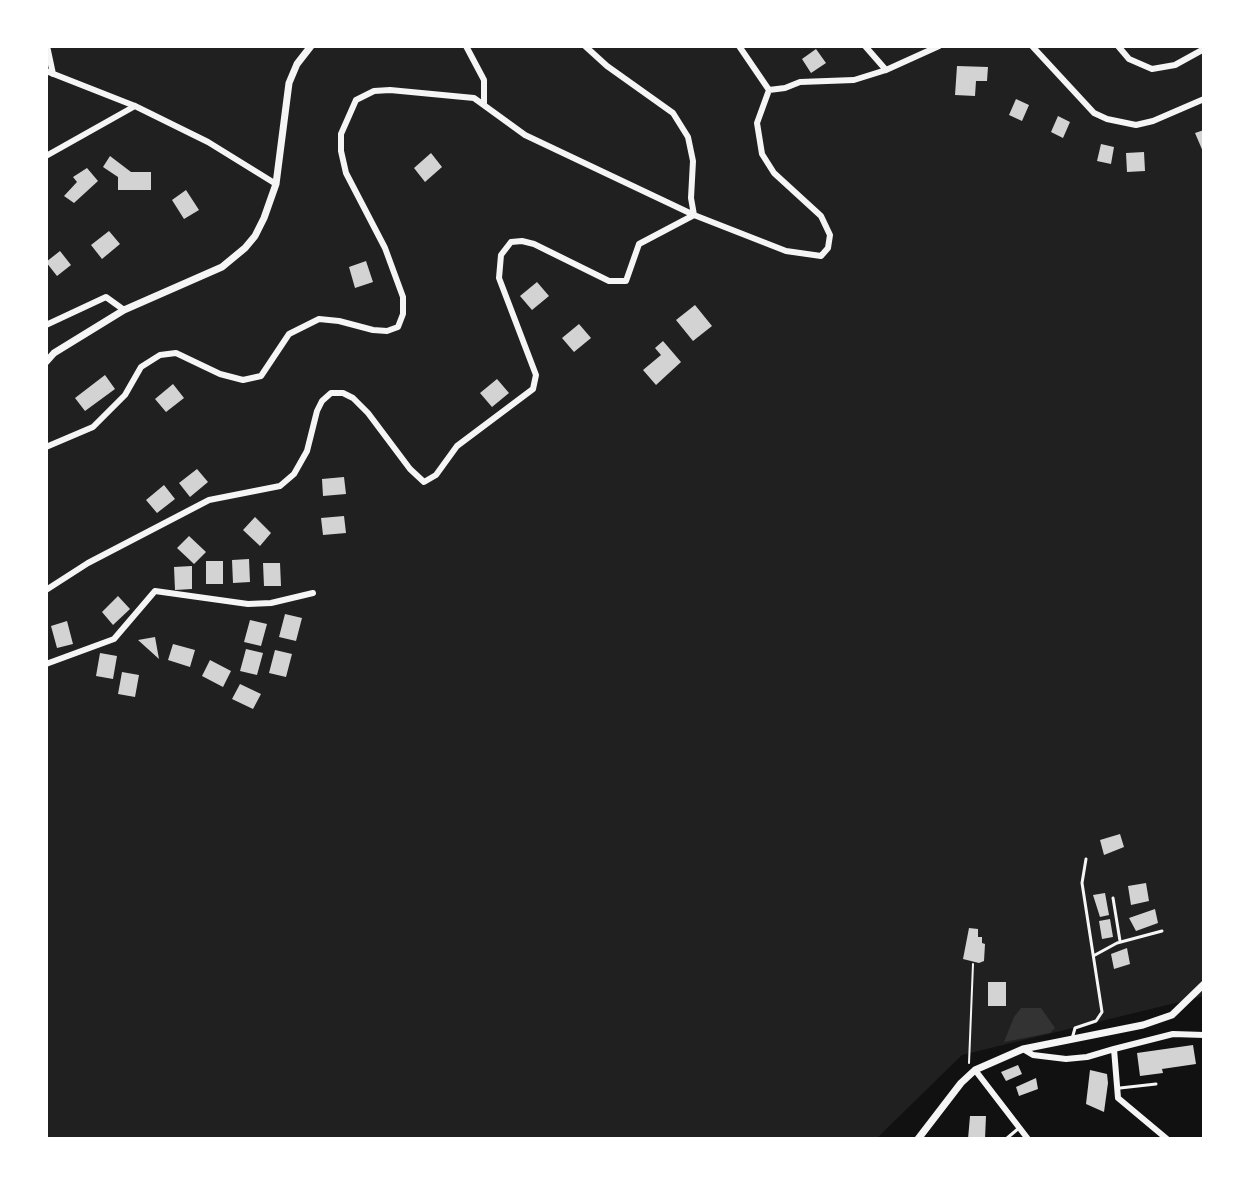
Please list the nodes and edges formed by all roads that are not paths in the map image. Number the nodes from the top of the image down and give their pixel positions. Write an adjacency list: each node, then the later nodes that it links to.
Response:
1 (47, 46): 14 (street)
2 (311, 46): 20 (street)
3 (466, 46): 17 (street)
4 (585, 46): 21 (street)
5 (739, 46): 15 (street)
6 (865, 46): 13 (street)
7 (913, 46): 12 (street)
8 (939, 46): 12 (street)
9 (1032, 46): 16 (street)
10 (1118, 46): 11 (street)
11 (1204, 49)
12 (912, 57): 13 (street)
13 (886, 70): 15 (street)
14 (50, 72): 18 (street)
15 (769, 90): 21 (street)
16 (1204, 99)
17 (484, 103): 21 (street); 25 (street)
18 (135, 106): 19 (street); 20 (street)
19 (46, 156)
20 (276, 184): 22 (street)
21 (694, 215): 26 (street)
22 (124, 310): 23 (street); 24 (street)
23 (46, 325)
24 (46, 362)
25 (46, 447)
26 (46, 590)
27 (313, 593): 28 (street)
28 (46, 664)
29 (1086, 859): 33 (lane)
30 (1113, 898): 32 (lane)
31 (1162, 931): 32 (lane)
32 (1120, 942): 33 (lane)
33 (1095, 956): 36 (lane)
34 (1204, 984): 36 (street)
35 (1204, 1035): 38 (street)
36 (1072, 1039): 37 (street)
37 (1023, 1049): 38 (street); 39 (street)
38 (1114, 1049): 41 (street)
39 (973, 1072): 42 (street); 43 (street)
40 (1156, 1084): 41 (lane)
41 (1116, 1088): 46 (street)
42 (1019, 1128): 44 (lane); 45 (street)
43 (918, 1139)
44 (1006, 1139)
45 (1028, 1139)
46 (1167, 1139)

